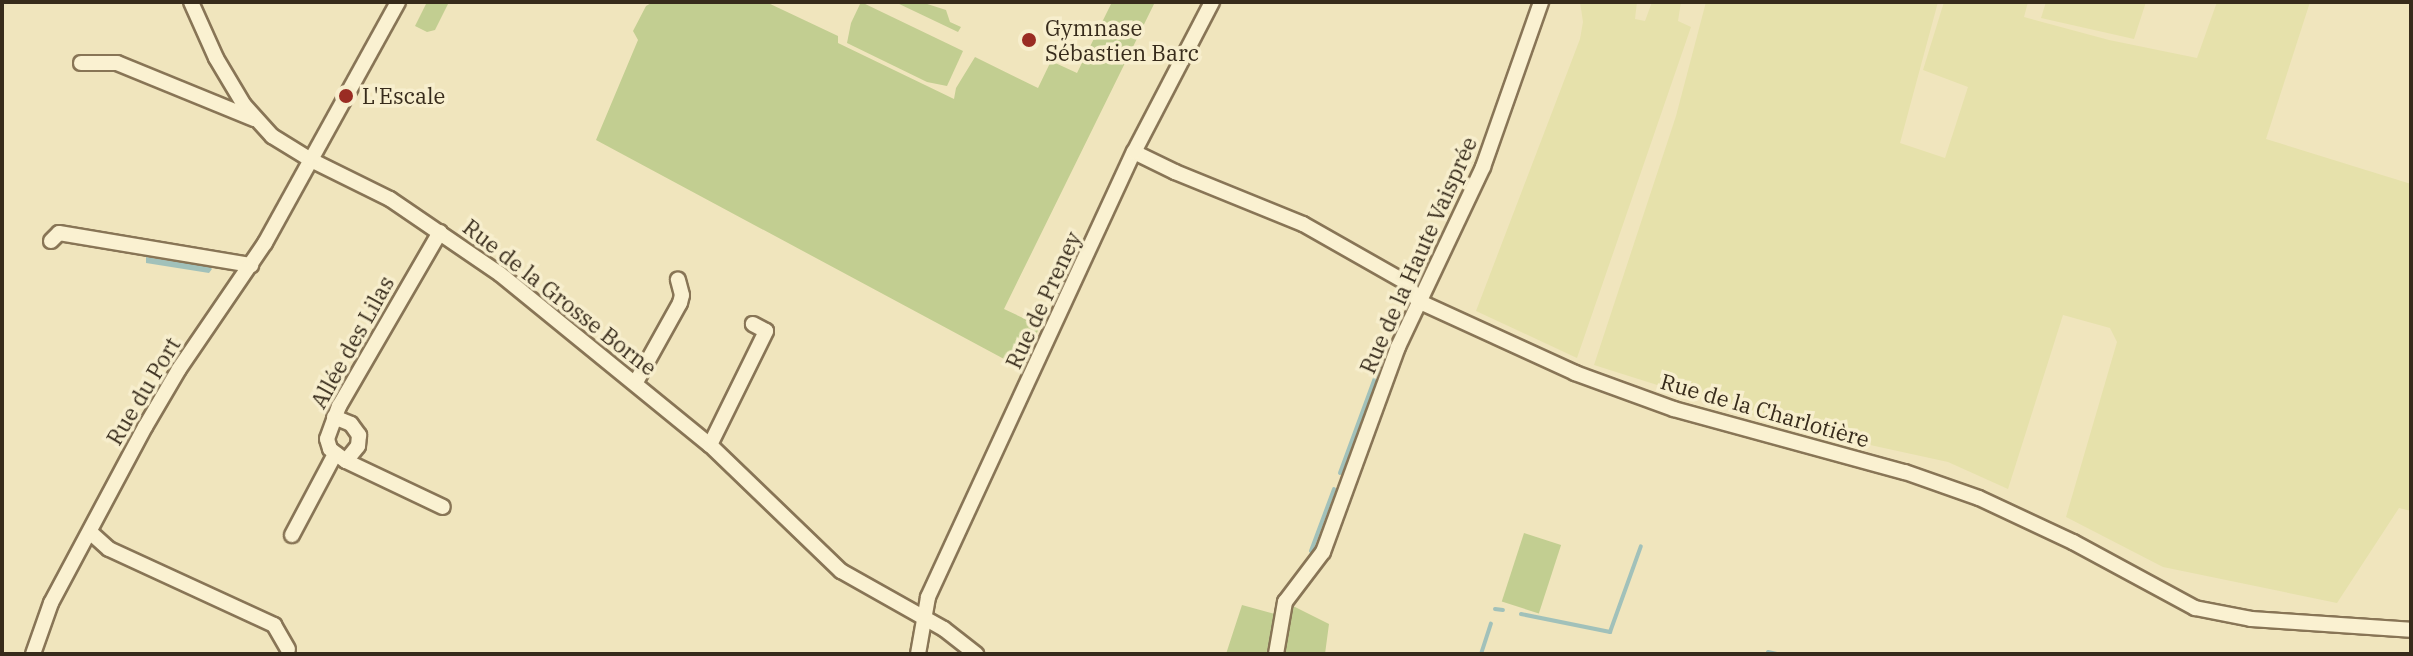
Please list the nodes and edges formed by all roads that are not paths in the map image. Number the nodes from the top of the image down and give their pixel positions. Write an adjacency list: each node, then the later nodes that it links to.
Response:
1 (191, 2): 8 (street, Rue de la Grosse Borne)
2 (389, 2): 6 (street)
3 (398, 2): 6 (street)
4 (1212, 2): 9 (street, Rue de Preney)
5 (1541, 2): 15 (street, Rue de la Haute Vaisprée)
6 (386, 18): 10 (street, Rue du Port)
7 (81, 63): 8 (street)
8 (255, 119): 10 (street, Rue de la Grosse Borne)
9 (1134, 152): 15 (street, Rue de la Charlotière); 24 (street, Rue de Preney)
10 (311, 160): 11 (street, Rue de la Grosse Borne); 13 (street, Rue du Port)
11 (440, 232): 17 (street, Rue de la Grosse Borne); 18 (street, Allée des Lilas)
12 (51, 241): 13 (street)
13 (251, 265): 22 (street, Rue du Port)
14 (678, 280): 17 (street)
15 (1418, 301): 25 (street, Rue de la Charlotière); 30 (street, Rue de la Haute Vaisprée)
16 (753, 324): 19 (street)
17 (636, 382): 19 (street, Rue de la Grosse Borne)
18 (334, 417): 20 (street, Allée des Lilas); 20 (street)
19 (710, 445): 24 (street, Rue de la Grosse Borne)
20 (340, 457): 21 (street); 23 (street)
21 (443, 507)
22 (90, 532): 26 (street); 27 (street, Rue du Port)
23 (292, 535)
24 (923, 619): 28 (street, Rue de Preney); 29 (street, Rue de la Grosse Borne)
25 (2411, 630)
26 (288, 649)
27 (33, 654)
28 (918, 654)
29 (976, 654)
30 (1276, 654)

